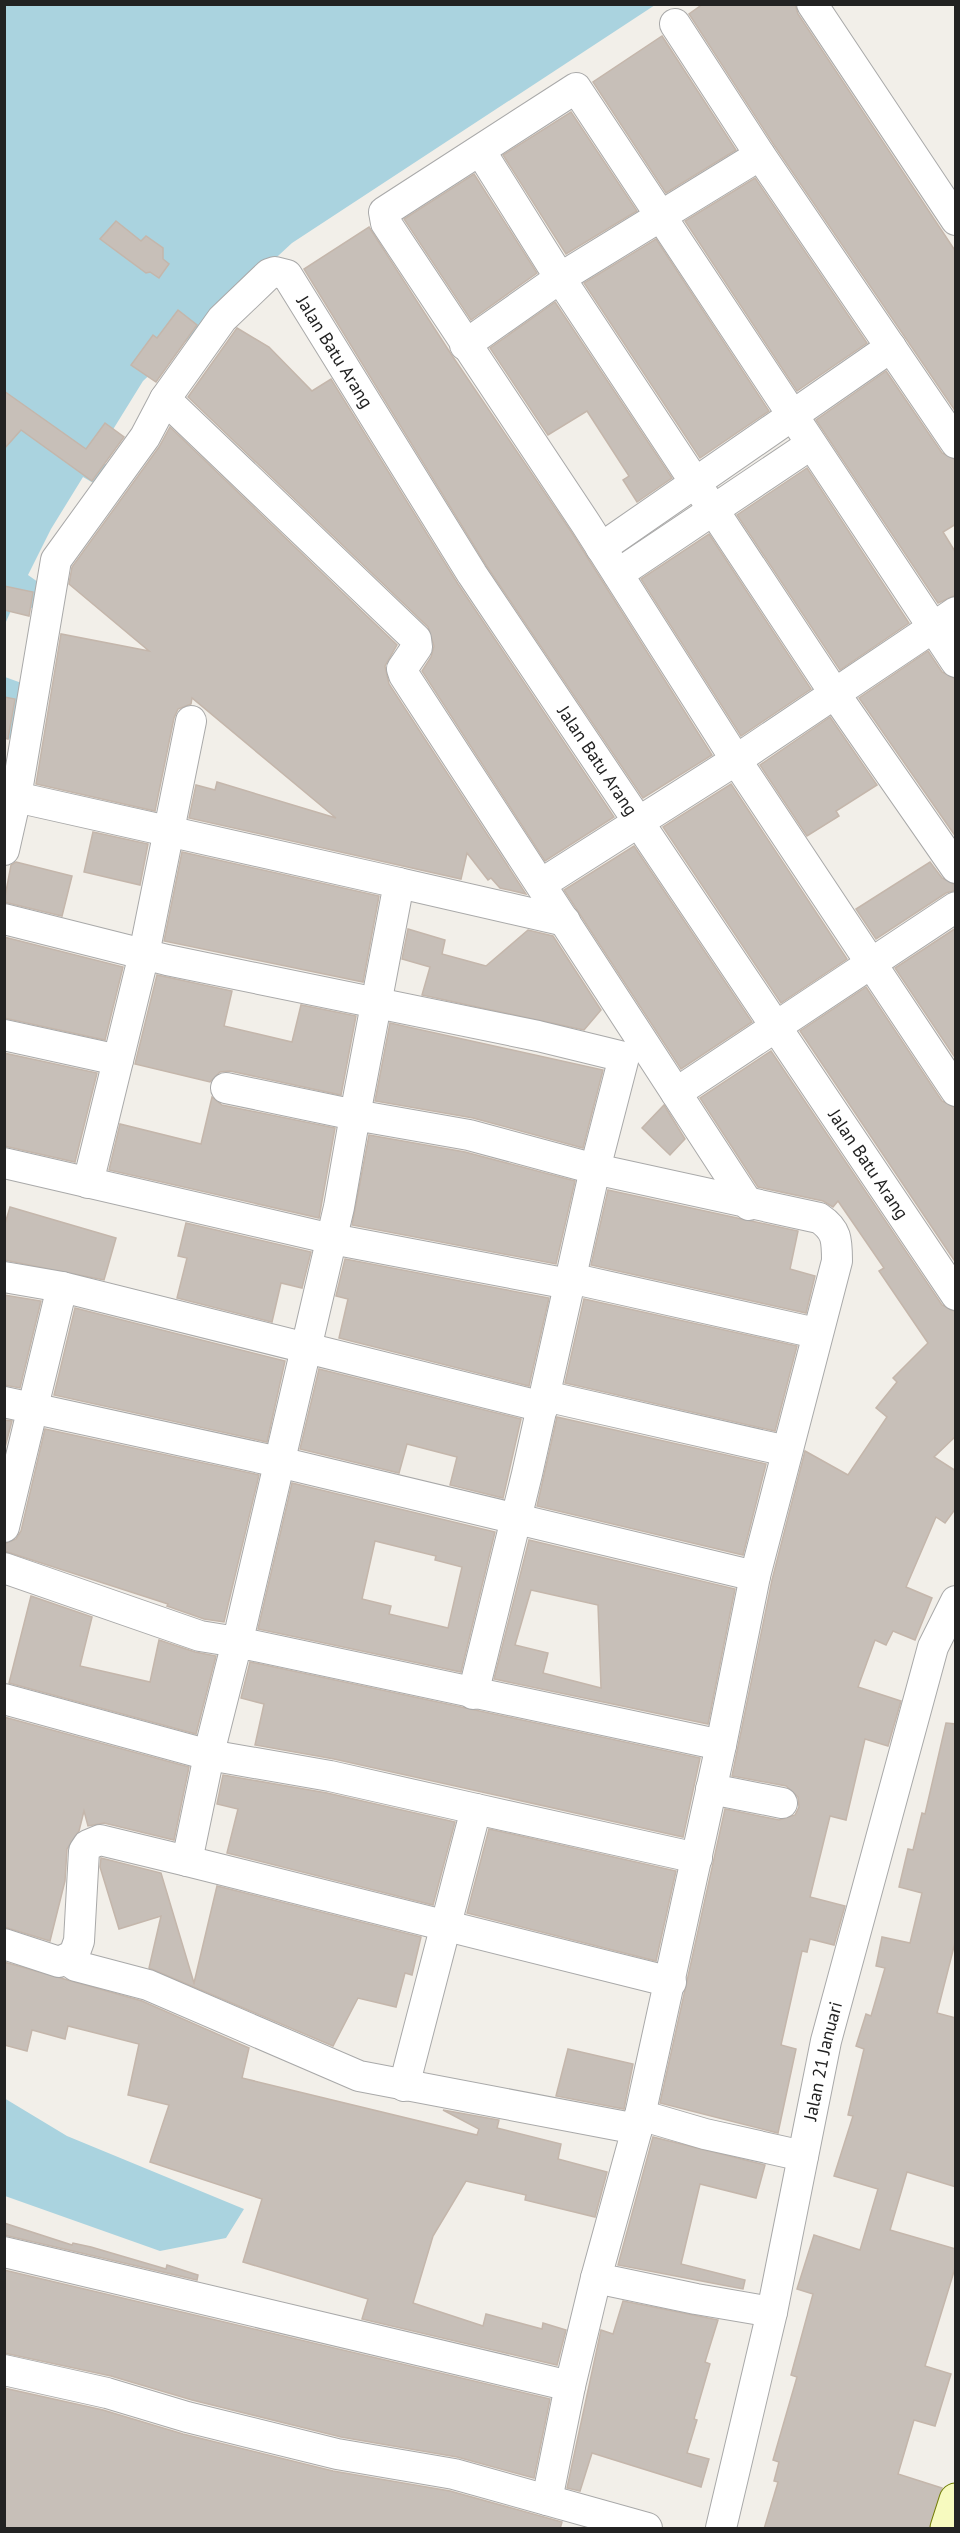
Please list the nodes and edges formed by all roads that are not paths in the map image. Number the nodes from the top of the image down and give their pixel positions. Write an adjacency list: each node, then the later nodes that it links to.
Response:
1 (812, 4): 6 (street)
2 (675, 24): 4 (street)
3 (481, 152): 5 (street); 7 (street); 8 (street)
4 (760, 155): 5 (street); 9 (street)
5 (660, 217): 7 (street); 11 (street)
6 (956, 220)
7 (560, 278): 8 (street); 14 (street)
8 (465, 345): 16 (street)
9 (891, 347): 11 (street); 12 (street)
10 (165, 399): 23 (street); 24 (street, Jalan Batu Arang); 29 (street)
11 (790, 416): 13 (street); 14 (street)
12 (956, 443)
13 (810, 445): 15 (street); 18 (street)
14 (696, 481): 15 (street); 16 (street)
15 (715, 508): 17 (street); 20 (street)
16 (601, 548): 17 (street)
17 (618, 574): 22 (street)
18 (944, 620): 19 (street); 20 (street)
19 (956, 662)
20 (835, 694): 22 (street); 27 (street)
21 (191, 721): 25 (street)
22 (736, 760): 24 (street); 34 (street)
23 (16, 797): 25 (street); 26 (street)
24 (639, 822): 29 (street); 36 (street, Jalan Batu Arang)
25 (167, 830): 28 (street); 33 (street)
26 (4, 849)
27 (956, 868)
28 (399, 883): 32 (street); 35 (street)
29 (541, 884): 32 (street)
30 (956, 907): 34 (street)
31 (4, 919): 33 (street)
32 (565, 921): 41 (street)
33 (144, 954): 35 (street); 38 (street)
34 (870, 964): 36 (street); 40 (street)
35 (377, 1002): 42 (street); 44 (street)
36 (776, 1026): 41 (street); 51 (street, Jalan Batu Arang)
37 (4, 1035): 38 (street)
38 (118, 1060): 45 (street)
39 (226, 1088): 42 (street)
40 (956, 1091)
41 (676, 1093): 46 (street)
42 (355, 1114): 44 (street); 47 (street)
43 (4, 1163): 45 (street)
44 (595, 1169): 46 (street); 49 (street)
45 (88, 1183): 47 (street)
46 (749, 1205): 52 (street)
47 (332, 1239): 49 (street); 53 (street)
48 (4, 1277): 50 (street)
49 (570, 1281): 52 (street); 54 (street)
50 (62, 1287): 53 (street); 55 (street)
51 (956, 1295)
52 (816, 1333): 56 (street)
53 (307, 1346): 54 (street); 57 (street)
54 (544, 1401): 56 (street); 58 (street)
55 (18, 1405): 57 (street); 59 (street)
56 (787, 1451): 61 (street)
57 (279, 1462): 58 (street); 63 (street)
58 (516, 1518): 61 (street); 64 (street)
59 (4, 1527)
60 (4, 1568): 63 (street)
61 (755, 1576): 66 (street)
62 (956, 1601): 79 (street, Jalan 21 Januari)
63 (237, 1642): 64 (street); 67 (street)
64 (473, 1694): 66 (street)
65 (4, 1699): 67 (street)
66 (720, 1746): 68 (street)
67 (209, 1755): 70 (street); 72 (street)
68 (711, 1789): 69 (street); 71 (street)
69 (782, 1803)
70 (476, 1809): 71 (street); 73 (street)
71 (697, 1858): 76 (street)
72 (187, 1861): 73 (street); 75 (street)
73 (444, 1926): 76 (street); 77 (street)
74 (4, 1944): 75 (street)
75 (67, 1960): 77 (street)
76 (671, 1982): 78 (street)
77 (404, 2086): 78 (street)
78 (639, 2122): 79 (street); 81 (street)
79 (803, 2156): 82 (street, Jalan 21 Januari)
80 (4, 2252): 84 (street)
81 (597, 2278): 82 (street); 84 (street)
82 (772, 2312): 88 (street, Jalan 21 Januari)
83 (4, 2370): 85 (street)
84 (570, 2386): 85 (street)
85 (547, 2500): 87 (street)
86 (956, 2500): 89 (main road)
87 (647, 2529)
88 (721, 2529)
89 (947, 2529)

